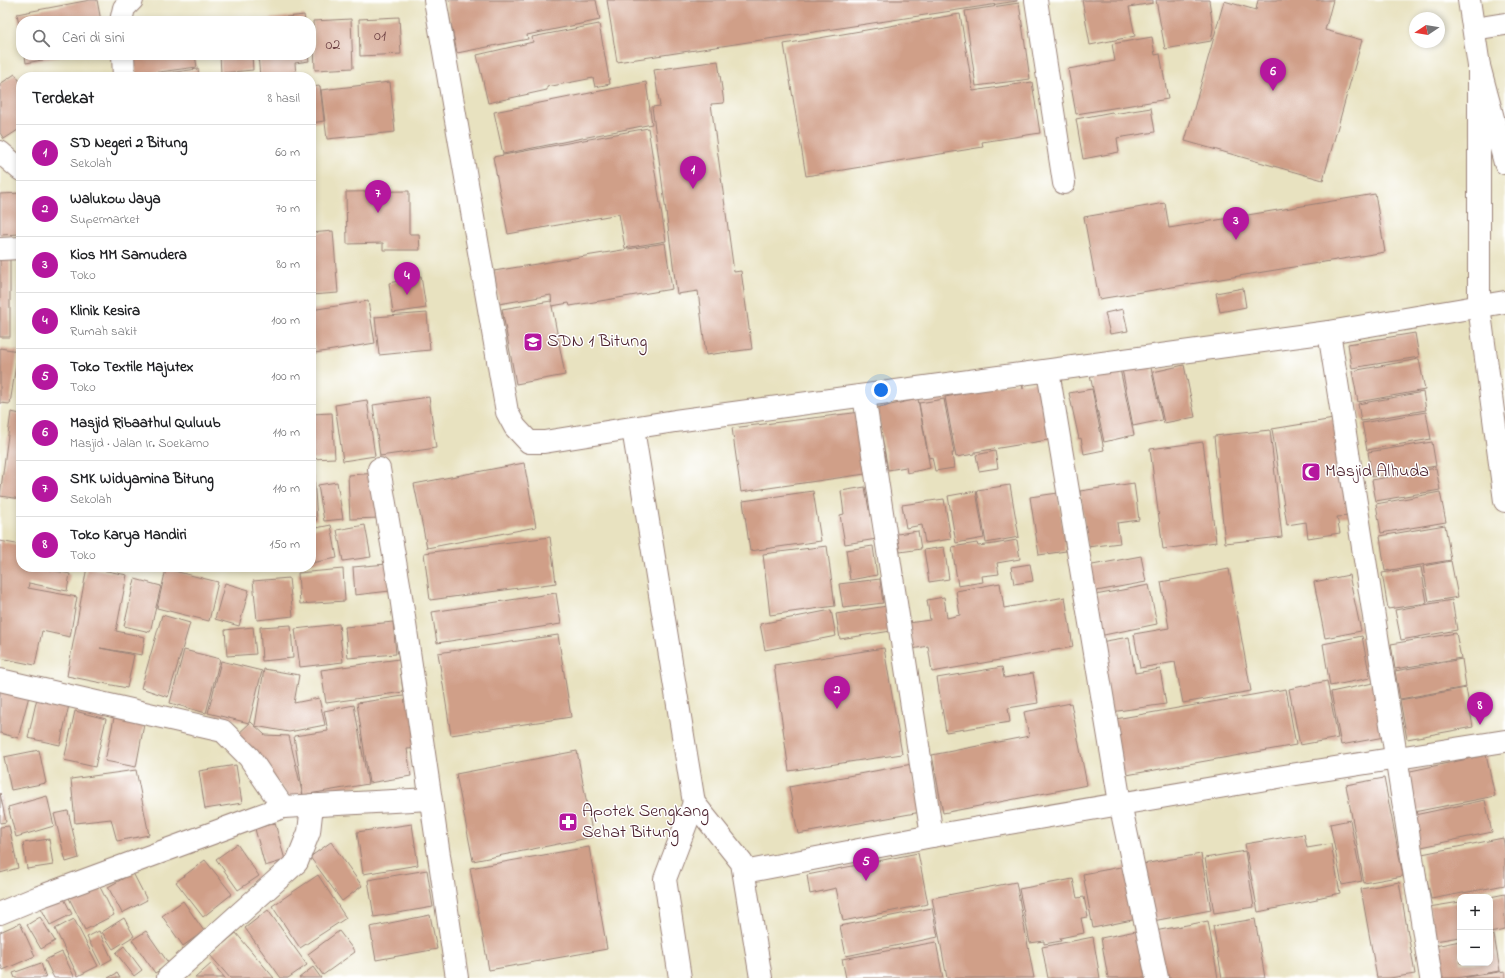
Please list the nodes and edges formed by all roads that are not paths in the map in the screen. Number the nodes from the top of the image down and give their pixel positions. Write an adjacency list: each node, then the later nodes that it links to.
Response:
1 (132, 0): 5 (main road)
2 (435, 0): 22 (main road)
3 (1036, 0): 14 (main road)
4 (1469, 0): 7 (main road)
5 (122, 16)
6 (1505, 24): 7 (main road)
7 (1474, 29): 9 (main road)
8 (123, 60): 10 (main road)
9 (1479, 66): 12 (main road); 18 (main road)
10 (124, 72)
11 (0, 152): 13 (main road)
12 (1505, 163)
13 (16, 166)
14 (1064, 183)
15 (16, 248): 16 (main road)
16 (0, 249)
17 (1505, 302): 18 (main road)
18 (1479, 306): 19 (main road); 24 (main road)
19 (1329, 332): 20 (main road); 27 (main road)
20 (1048, 371): 21 (main road); 30 (main road)
21 (864, 396): 22 (main road); 33 (main road)
22 (633, 429): 29 (main road)
23 (379, 469): 28 (main road)
24 (1505, 501)
25 (0, 680): 32 (main road)
26 (1505, 741): 27 (main road)
27 (1397, 758): 30 (main road); 41 (main road)
28 (430, 799): 31 (main road); 37 (main road)
29 (694, 803): 34 (main road); 38 (main road)
30 (1120, 803): 33 (main road); 40 (main road)
31 (312, 806): 32 (main road); 36 (main road)
32 (283, 807): 35 (main road)
33 (932, 836): 34 (main road)
34 (744, 872): 39 (main road)
35 (0, 913)
36 (168, 978)
37 (457, 978)
38 (680, 978)
39 (761, 978)
40 (1157, 978)
41 (1431, 978)

